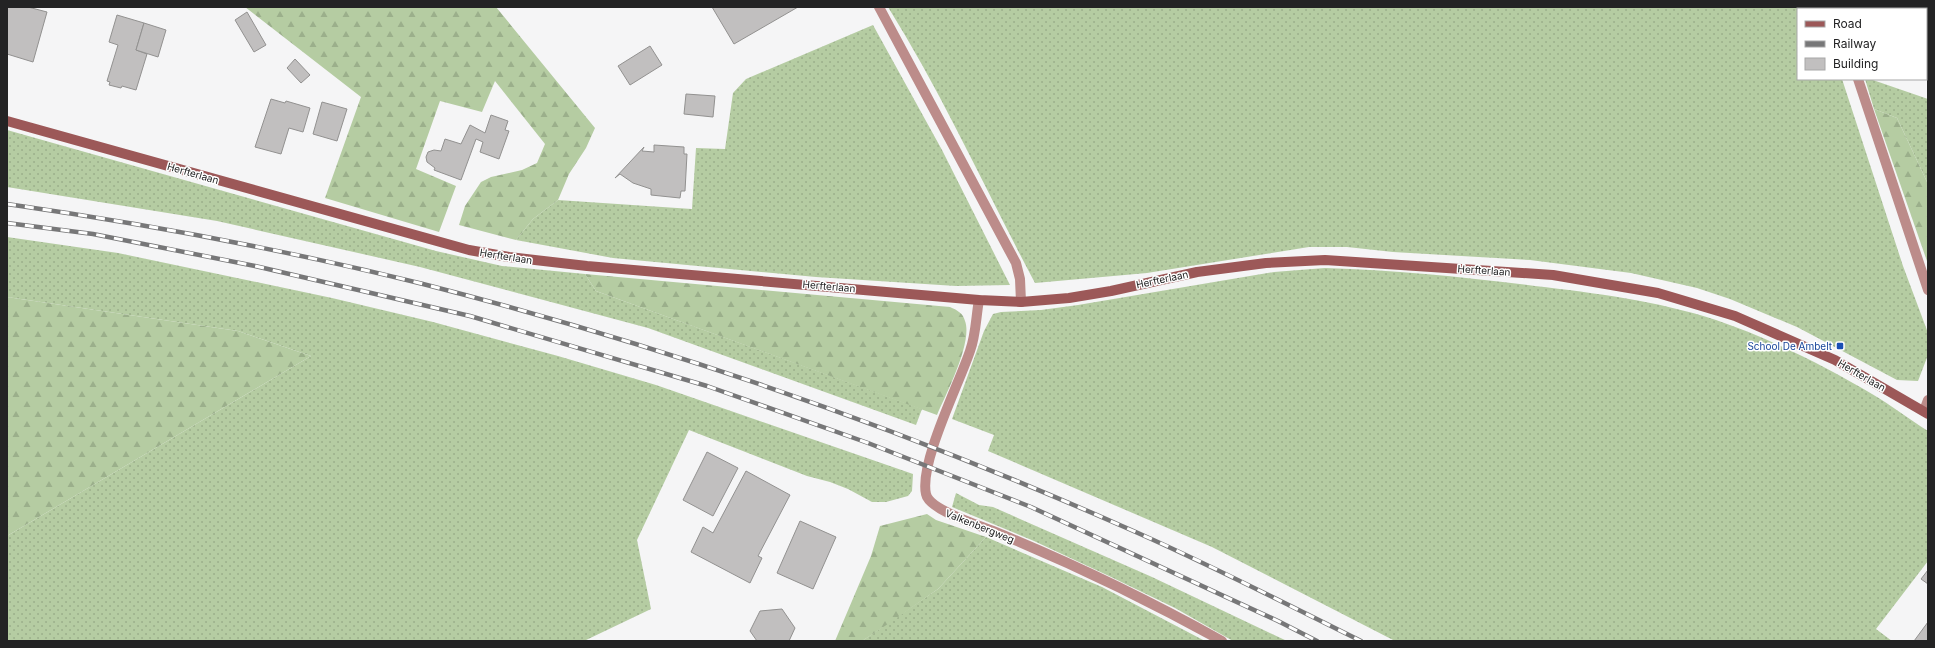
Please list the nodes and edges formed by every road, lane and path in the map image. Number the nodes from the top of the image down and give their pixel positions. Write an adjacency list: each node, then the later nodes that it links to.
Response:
1 (879, 7): 6 (street)
2 (1858, 80): 4 (street)
3 (7, 121): 5 (street, Herfterlaan)
4 (1928, 290)
5 (979, 300): 6 (street, Herfterlaan); 9 (street, Valkenbergweg)
6 (1021, 302): 8 (street, Herfterlaan)
7 (1928, 400): 8 (street, Herfterlaan)
8 (1926, 412)
9 (1222, 641)

